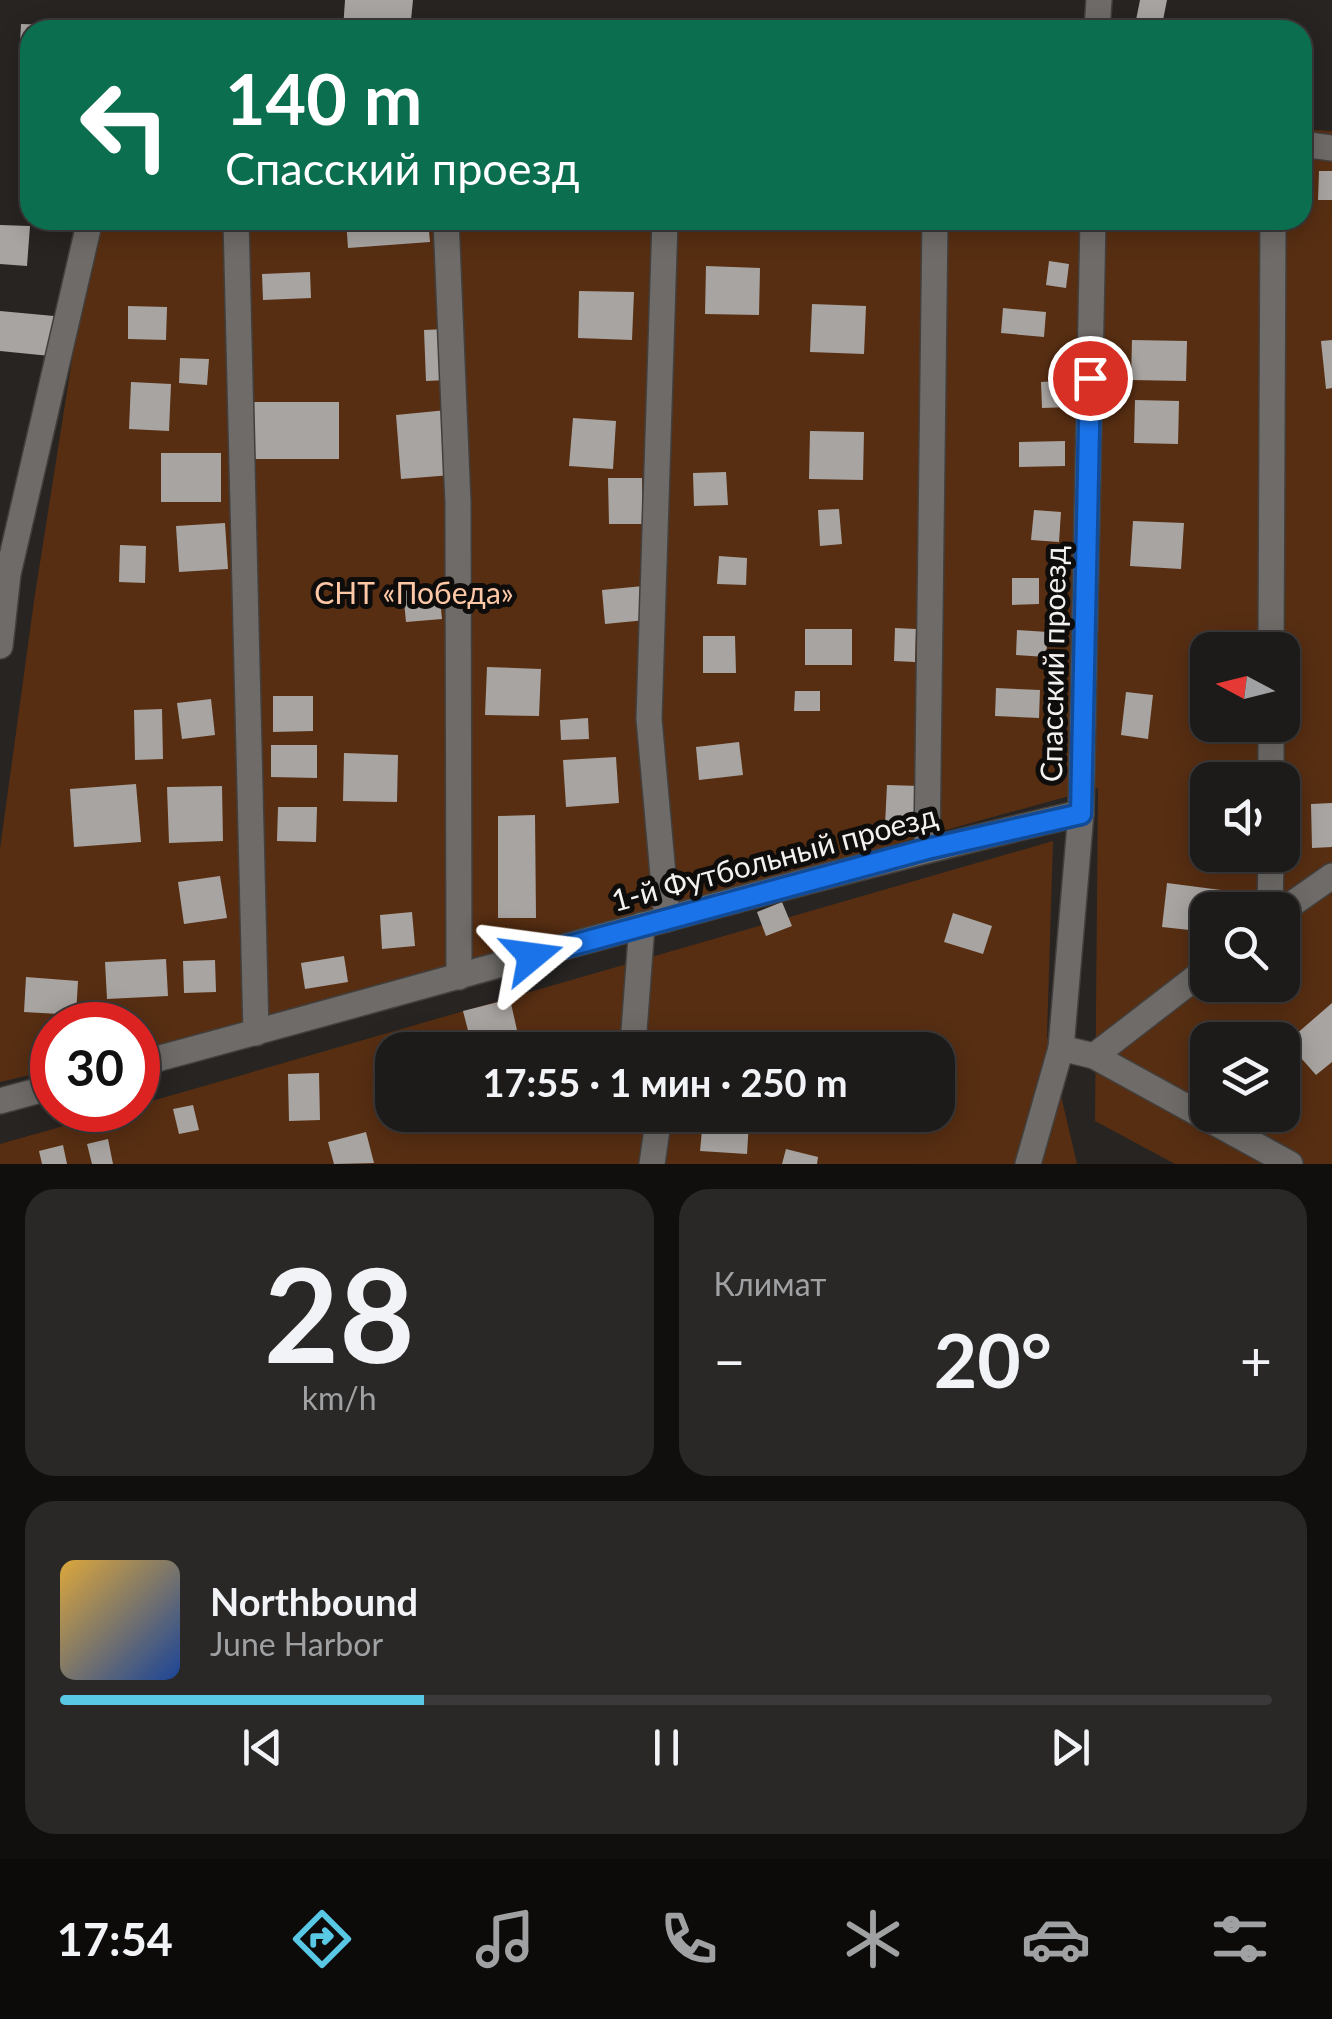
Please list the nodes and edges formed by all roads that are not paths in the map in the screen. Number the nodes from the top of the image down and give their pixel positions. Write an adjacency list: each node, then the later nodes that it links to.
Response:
1 (88, 230): 9 (street)
2 (236, 230): 18 (street)
3 (446, 230): 15 (street)
4 (666, 230): 14 (street)
5 (935, 230): 11 (street)
6 (1093, 230): 10 (street, Спасский проезд)
7 (1272, 230): 8 (street)
8 (1271, 632)
9 (0, 646)
10 (1081, 814): 11 (street, 1-й Футбольный проезд); 19 (street, Спасский проезд)
11 (927, 849): 14 (street, 1-й Футбольный проезд)
12 (1332, 876): 13 (street)
13 (1300, 898)
14 (654, 922): 15 (street, 1-й Футбольный проезд); 17 (street)
15 (459, 977): 18 (street, 1-й Футбольный проезд)
16 (1190, 982): 20 (street)
17 (634, 1032)
18 (256, 1033): 21 (street, 1-й Футбольный проезд)
19 (1061, 1048): 20 (street); 26 (street, Спасский проезд)
20 (1094, 1056): 27 (street)
21 (160, 1058)
22 (30, 1093): 23 (street)
23 (0, 1101)
24 (657, 1132): 25 (street)
25 (652, 1164)
26 (1028, 1164)
27 (1290, 1164)

